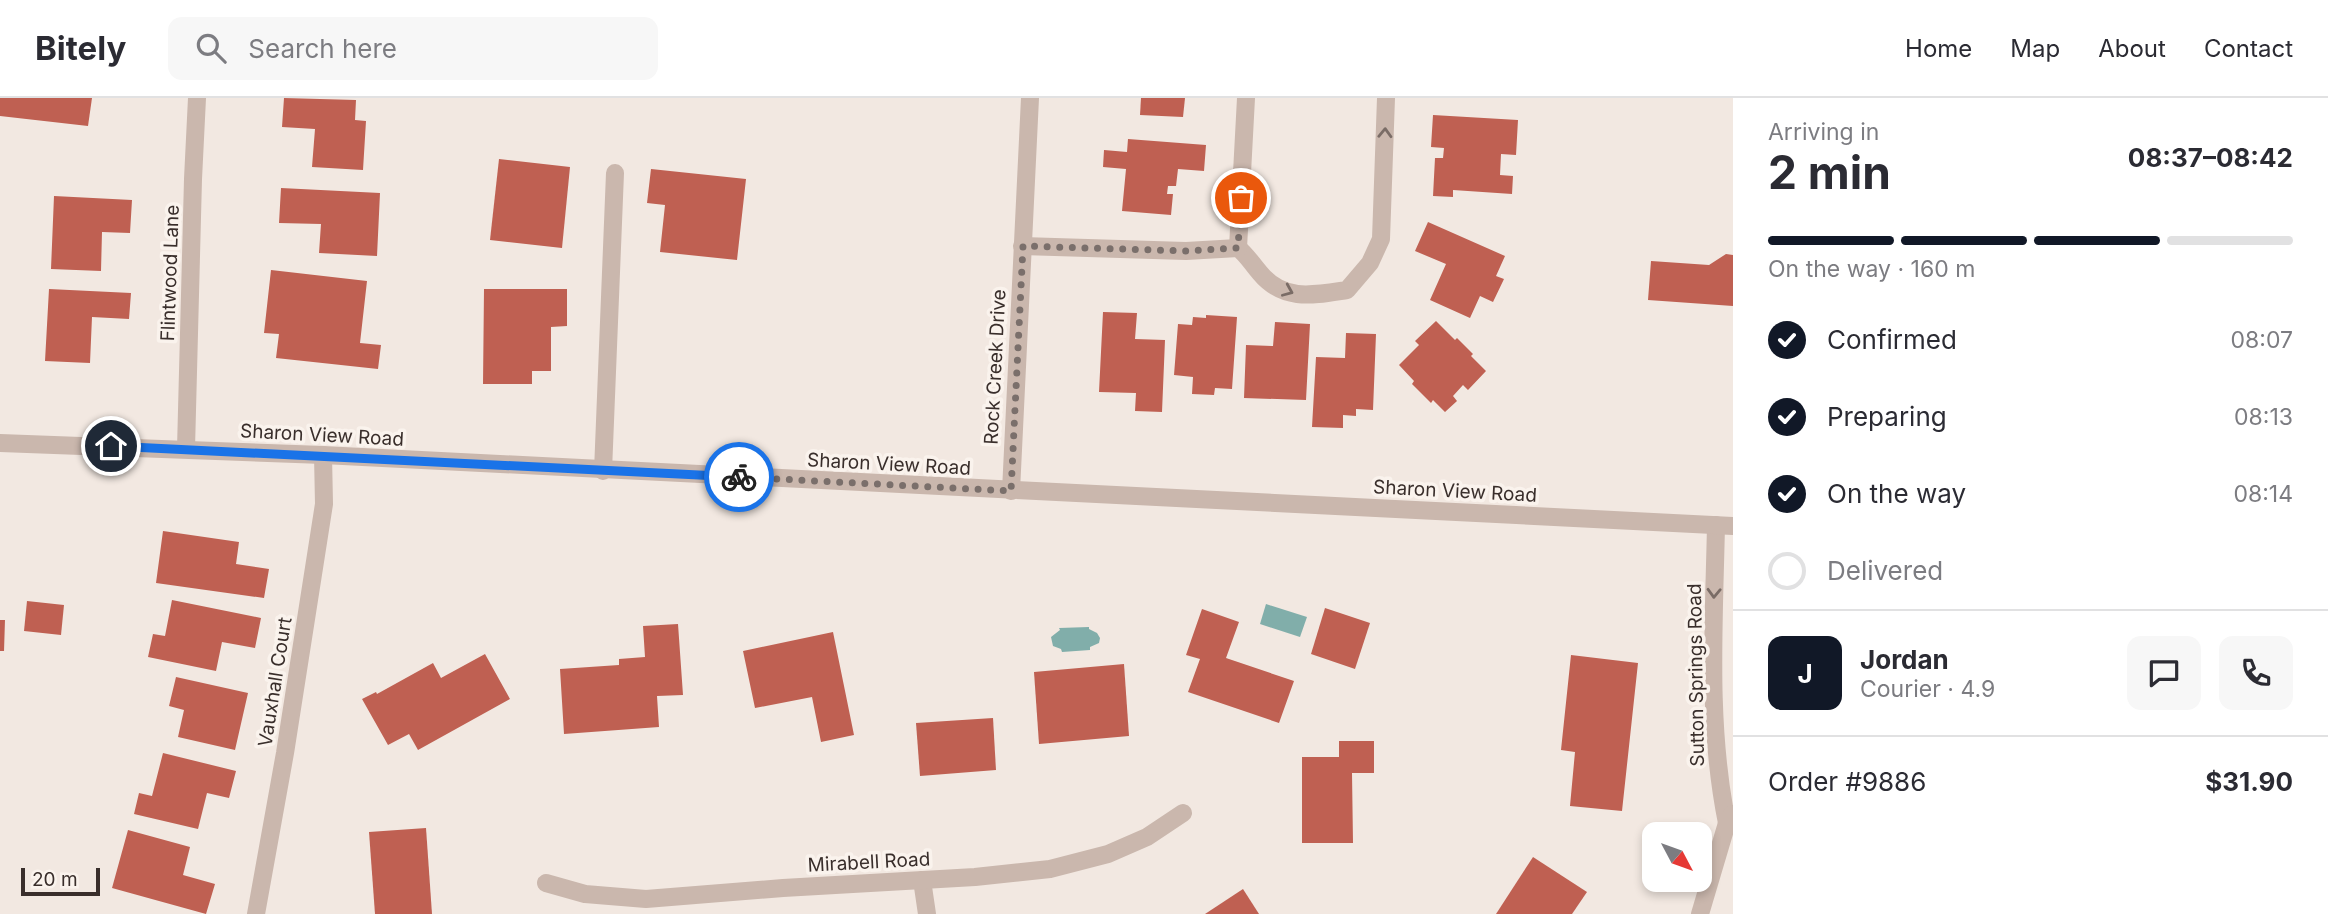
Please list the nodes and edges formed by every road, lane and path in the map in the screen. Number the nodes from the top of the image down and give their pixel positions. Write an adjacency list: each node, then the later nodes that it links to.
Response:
1 (197, 98): 9 (street, Flintwood Lane)
2 (1030, 98): 6 (street, Rock Creek Drive)
3 (1246, 98): 7 (street)
4 (1386, 98): 7 (street, one-way to 4)
5 (615, 173): 11 (street)
6 (1023, 246): 7 (street); 12 (street, Rock Creek Drive)
7 (1238, 248)
8 (0, 443): 9 (street, Sharon View Road)
9 (186, 449): 10 (street, Sharon View Road)
10 (323, 455): 11 (street, Sharon View Road); 18 (street, Vauxhall Court)
11 (603, 471): 12 (street, Sharon View Road)
12 (1011, 491): 13 (street, Sharon View Road)
13 (1725, 525): 15 (street, Sutton Springs Road, one-way to 15)
14 (1183, 813): 16 (street, Mirabell Road)
15 (1731, 819): 20 (street, Sutton Springs Road)
16 (922, 880): 17 (street, Mirabell Road); 19 (street)
17 (546, 883)
18 (256, 914)
19 (927, 914)
20 (1700, 914)

